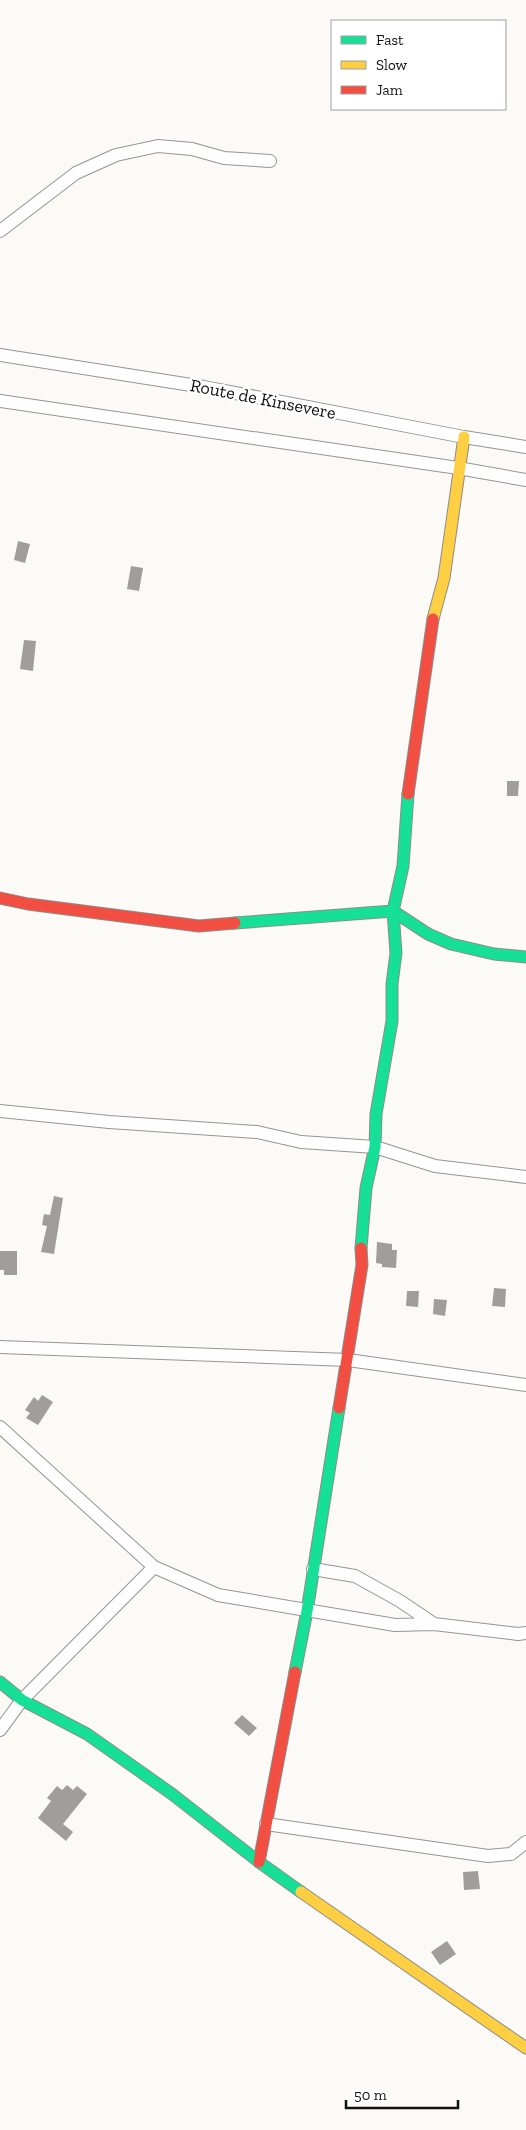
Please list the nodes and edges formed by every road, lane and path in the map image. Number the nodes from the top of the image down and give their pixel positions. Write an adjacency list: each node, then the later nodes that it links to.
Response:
1 (270, 161): 2 (street)
2 (0, 231)
3 (0, 355): 5 (street, Route de Kinsevere)
4 (0, 401): 7 (street)
5 (464, 437): 6 (street, Route de Kinsevere); 7 (street)
6 (526, 447)
7 (458, 468): 8 (street); 10 (street)
8 (526, 480)
9 (0, 898): 10 (street)
10 (393, 911): 11 (street); 13 (street)
11 (526, 957)
12 (0, 1111): 13 (street)
13 (375, 1147): 14 (street); 16 (street)
14 (526, 1177)
15 (0, 1347): 16 (street)
16 (348, 1360): 17 (street); 20 (street)
17 (526, 1385)
18 (0, 1427): 19 (street)
19 (154, 1567): 21 (street); 25 (street)
20 (313, 1569): 21 (street); 22 (street)
21 (307, 1611): 22 (street); 27 (street)
22 (434, 1624): 23 (street)
23 (526, 1633)
24 (0, 1682): 25 (street)
25 (22, 1700): 26 (street); 29 (street)
26 (0, 1730)
27 (266, 1824): 28 (street); 29 (street)
28 (526, 1842)
29 (259, 1862): 30 (street)
30 (526, 2048)

